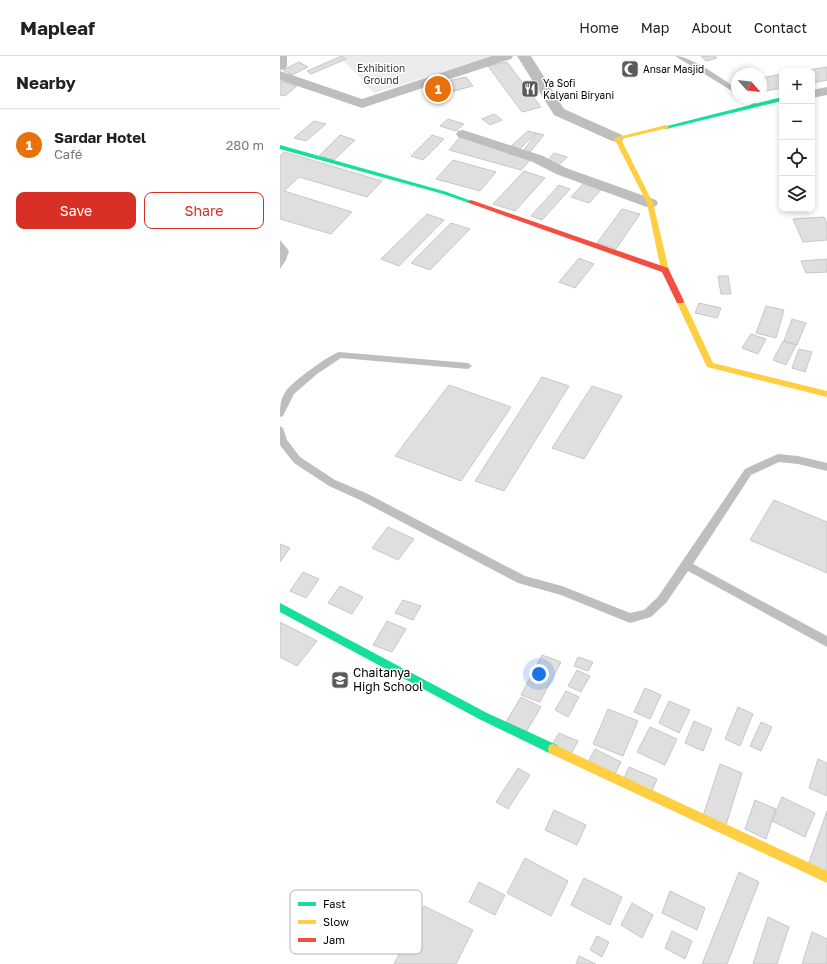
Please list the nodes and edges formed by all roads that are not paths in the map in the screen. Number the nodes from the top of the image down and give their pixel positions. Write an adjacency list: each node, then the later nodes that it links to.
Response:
1 (280, 56): 5 (street)
2 (506, 56): 6 (street)
3 (524, 56): 13 (street)
4 (678, 56): 7 (lane)
5 (280, 66)
6 (280, 75)
7 (731, 88)
8 (827, 91): 9 (street)
9 (815, 93)
10 (779, 100): 11 (street)
11 (755, 105): 13 (street)
12 (462, 134): 15 (street)
13 (617, 138): 15 (street)
14 (280, 147): 16 (street)
15 (650, 202): 16 (street)
16 (665, 270): 18 (street)
17 (468, 366): 19 (lane)
18 (827, 394)
19 (280, 414)
20 (280, 430): 22 (lane)
21 (827, 468): 22 (lane)
22 (686, 565): 24 (lane)
23 (280, 607): 25 (street)
24 (827, 642)
25 (827, 877)

